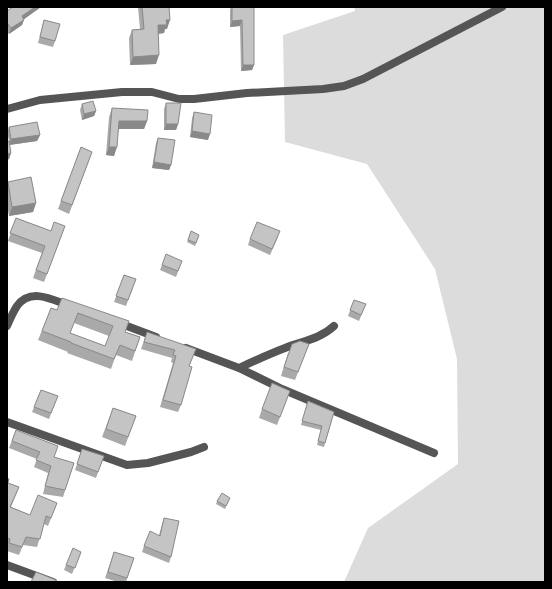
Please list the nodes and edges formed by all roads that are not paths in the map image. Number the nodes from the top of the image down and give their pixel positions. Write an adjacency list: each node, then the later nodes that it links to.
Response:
1 (502, 7): 2 (street)
2 (7, 109)
3 (81, 310): 5 (street)
4 (108, 319): 7 (street)
5 (7, 326)
6 (334, 326): 9 (street)
7 (166, 341)
8 (180, 346): 9 (street)
9 (238, 368): 12 (street)
10 (7, 422): 11 (street)
11 (204, 447)
12 (434, 453)
13 (7, 565): 14 (street)
14 (53, 582)

